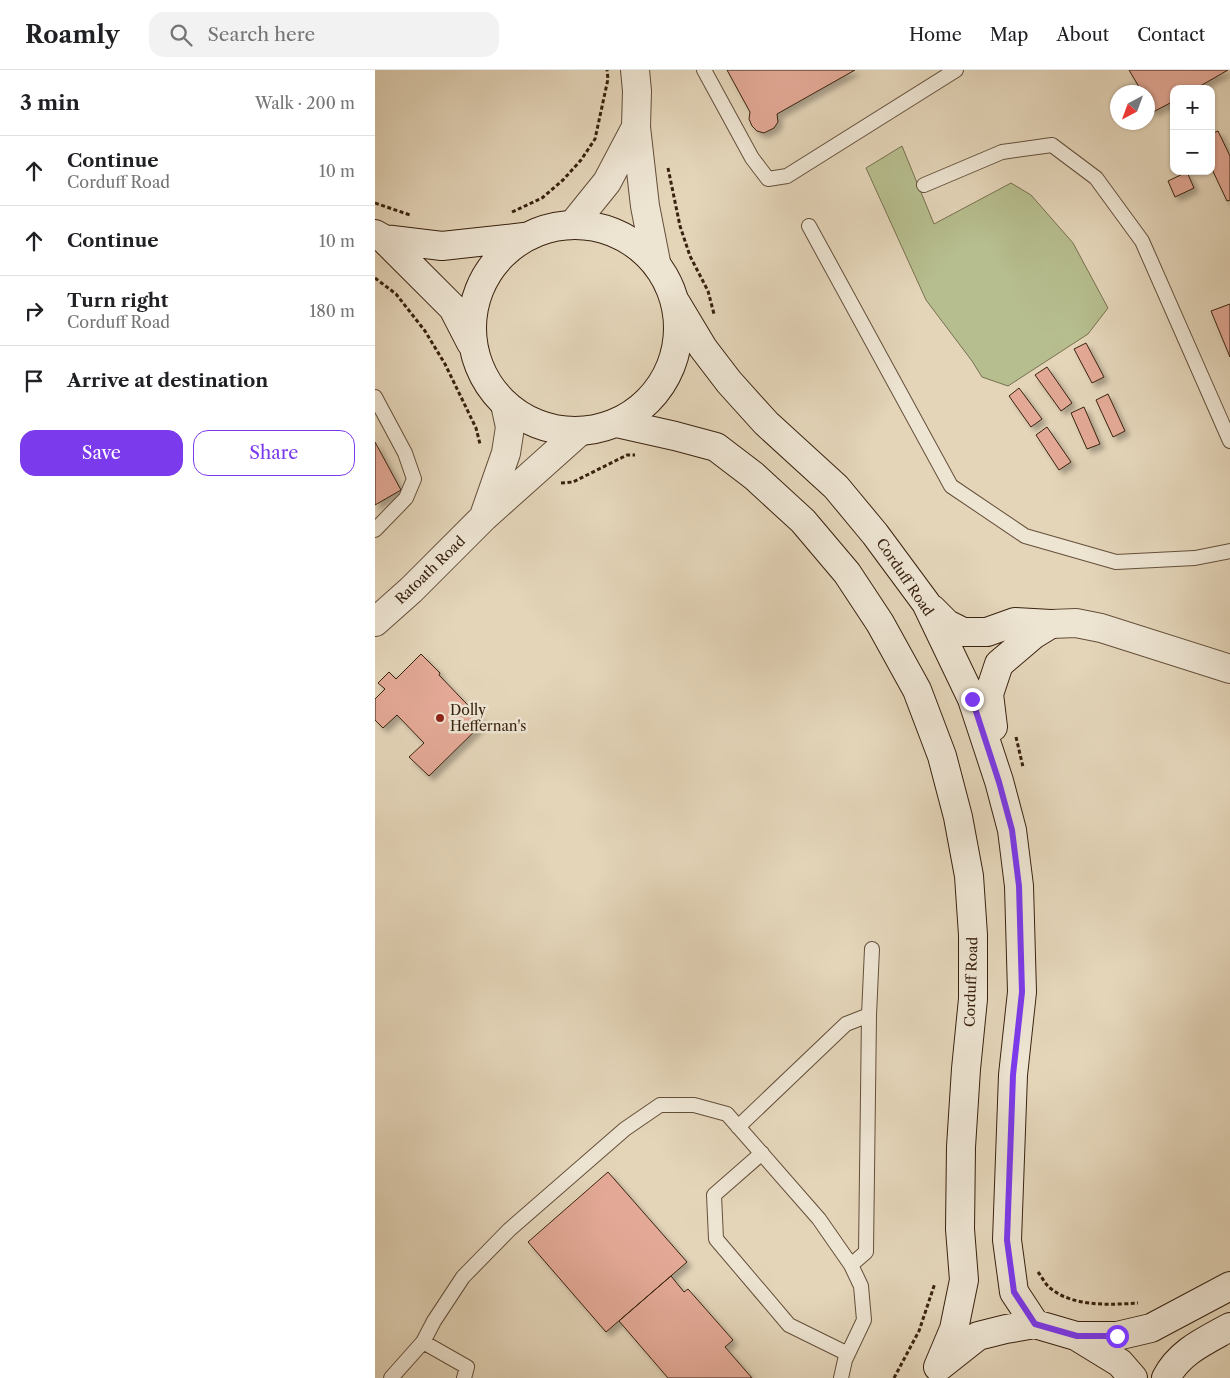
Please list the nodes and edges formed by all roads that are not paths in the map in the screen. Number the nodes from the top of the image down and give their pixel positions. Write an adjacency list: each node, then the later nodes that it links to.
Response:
1 (635, 70): 4 (street)
2 (704, 70): 3 (lane)
3 (955, 70)
4 (636, 127): 6 (street); 10 (street)
5 (924, 185): 17 (lane)
6 (574, 223): 9 (street); 10 (street)
7 (809, 226): 20 (lane)
8 (380, 237): 9 (street); 12 (street)
9 (524, 237): 12 (street)
10 (656, 262): 11 (street)
11 (676, 303): 15 (street); 21 (street, Corduff Road)
12 (473, 347): 14 (street)
13 (375, 397): 19 (lane)
14 (505, 404): 16 (street); 18 (street, Ratoath Road)
15 (617, 423): 16 (street); 37 (street, Corduff Road)
16 (579, 432): 18 (street, Ratoath Road)
17 (1230, 442)
18 (484, 517): 22 (street, Ratoath Road)
19 (375, 530)
20 (1230, 551)
21 (925, 603): 23 (street); 25 (street, Corduff Road)
22 (375, 622)
23 (1051, 624): 24 (street); 25 (street)
24 (1230, 669)
25 (999, 782): 32 (street, Corduff Road)
26 (872, 949): 27 (lane)
27 (869, 1015): 28 (lane); 30 (lane)
28 (738, 1127): 29 (lane); 35 (lane)
29 (761, 1154): 30 (lane); 36 (lane)
30 (851, 1265): 36 (lane)
31 (1230, 1286): 34 (street)
32 (1035, 1324): 34 (street); 37 (street)
33 (1230, 1327): 42 (street)
34 (1077, 1336): 41 (street)
35 (423, 1342): 38 (lane); 39 (lane)
36 (848, 1354): 40 (lane)
37 (935, 1372)
38 (391, 1378)
39 (463, 1378)
40 (841, 1378)
41 (1133, 1378)
42 (1165, 1378)

